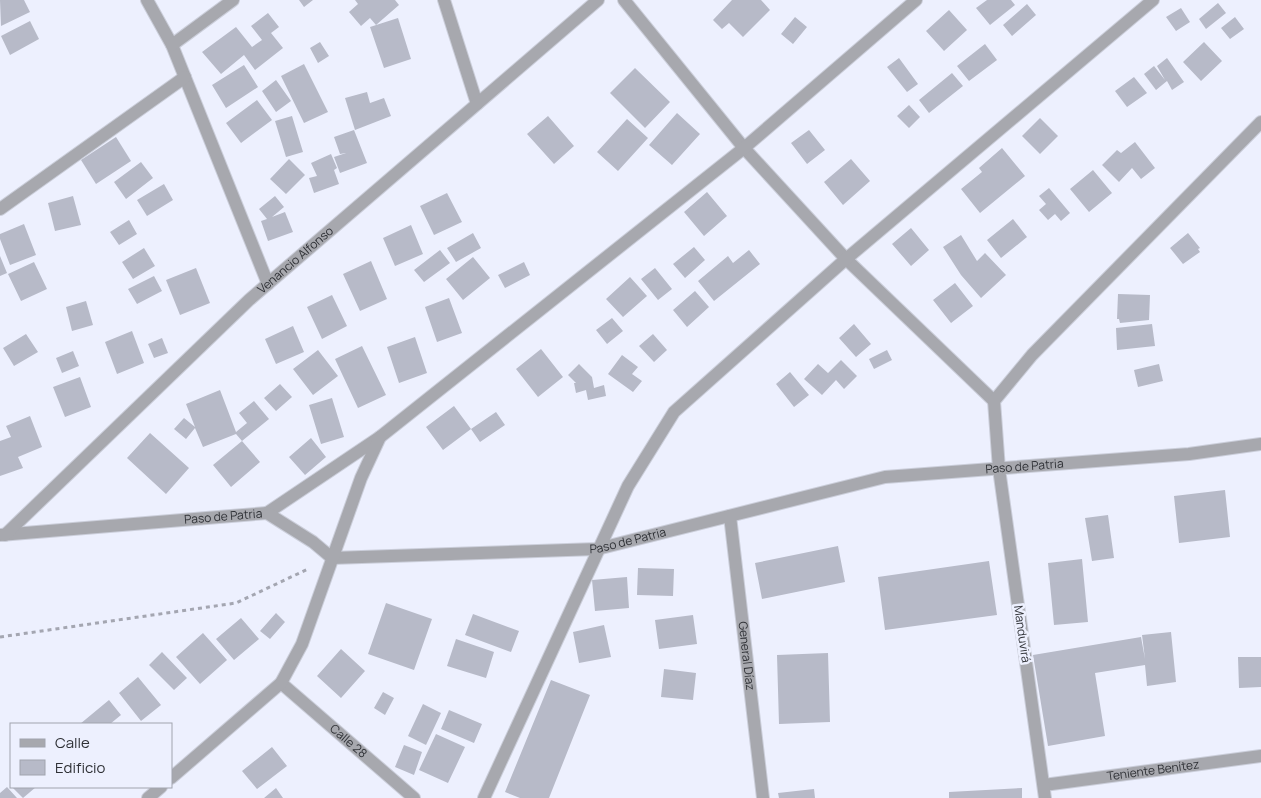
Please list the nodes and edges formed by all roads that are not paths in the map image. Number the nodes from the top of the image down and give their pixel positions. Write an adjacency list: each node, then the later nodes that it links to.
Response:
1 (147, 0): 8 (street)
2 (233, 0): 8 (street)
3 (444, 0): 10 (street)
4 (598, 0): 10 (street, Venancio Alfonso)
5 (624, 0): 12 (street)
6 (916, 0): 12 (street)
7 (1153, 0): 14 (street)
8 (172, 45): 9 (street)
9 (185, 77): 13 (street); 15 (street)
10 (477, 104): 15 (street, Venancio Alfonso)
11 (1261, 122): 16 (street)
12 (744, 148): 14 (street); 17 (street)
13 (0, 209)
14 (846, 259): 16 (street); 23 (street)
15 (268, 284): 22 (street, Venancio Alfonso)
16 (994, 401): 19 (street, Manduvirá)
17 (380, 438): 20 (street); 24 (street)
18 (1261, 444): 19 (street, Paso de Patria)
19 (999, 469): 21 (street, Paso de Patria); 28 (street, Manduvirá)
20 (267, 514): 22 (street, Paso de Patria); 24 (street, Paso de Patria)
21 (730, 516): 23 (street, Paso de Patria); 33 (street, General Díaz)
22 (2, 535)
23 (597, 549): 24 (street, Paso de Patria); 32 (street)
24 (332, 558): 25 (street)
25 (281, 683): 27 (street); 31 (street, Calle 28)
26 (1261, 756): 28 (street, Teniente Benítez)
27 (172, 777)
28 (1044, 785): 34 (street, Manduvirá)
29 (160, 788): 30 (street)
30 (148, 798)
31 (414, 798)
32 (484, 798)
33 (763, 798)
34 (1045, 798)

